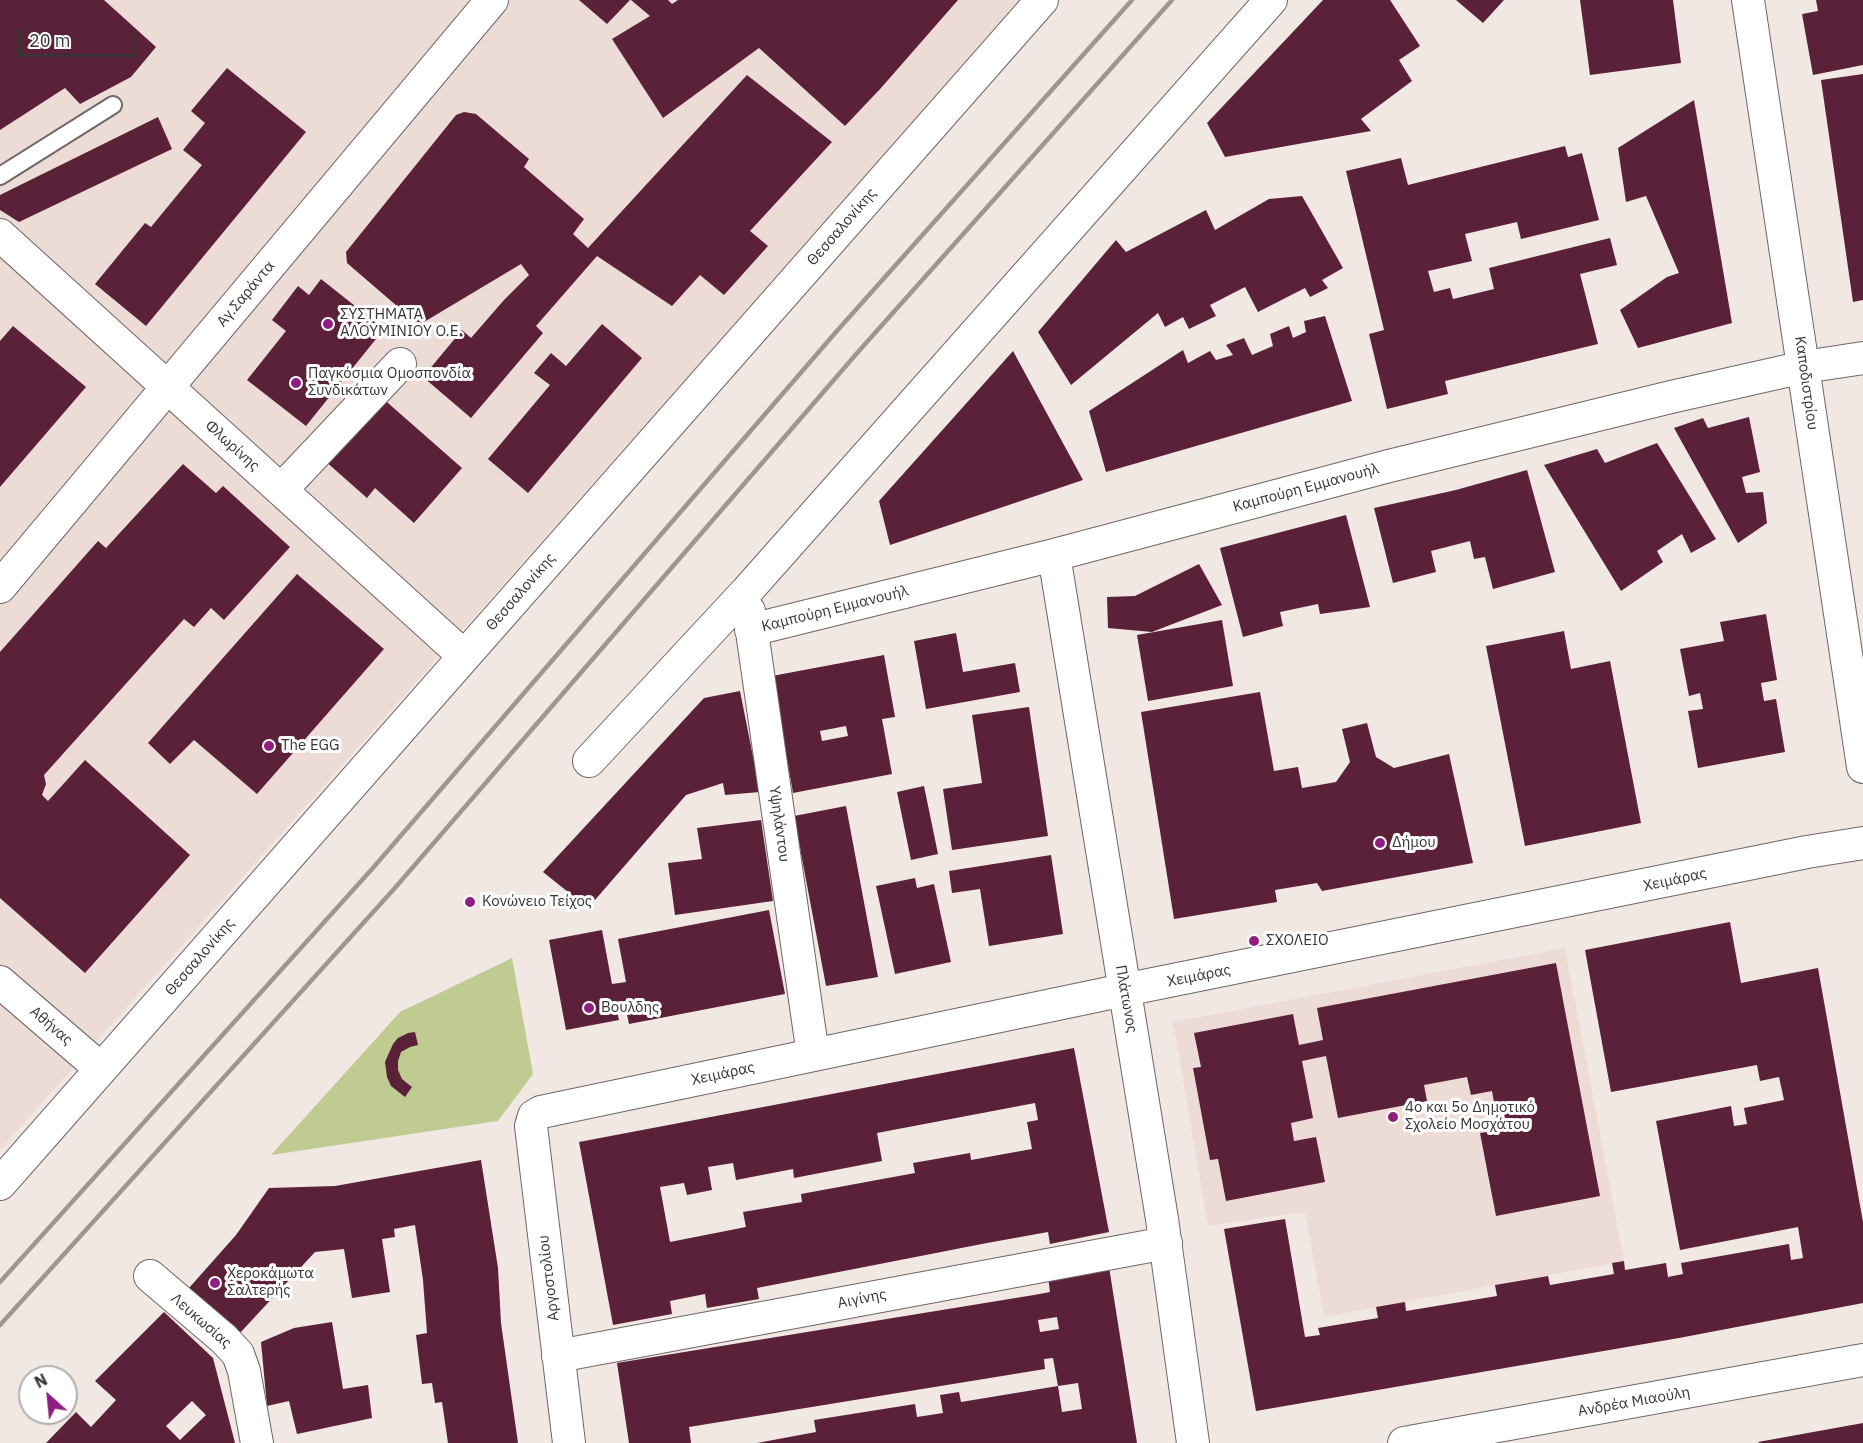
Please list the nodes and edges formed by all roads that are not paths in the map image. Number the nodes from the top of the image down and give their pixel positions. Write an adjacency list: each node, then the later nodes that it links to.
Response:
1 (492, 0): 11 (street, Αγ.Σαράντα)
2 (1042, 0): 17 (street, Θεσσαλονίκης)
3 (1271, 0): 15 (street)
4 (1748, 0): 10 (street, Καποδιστρίου)
5 (113, 105): 6 (lane)
6 (0, 176)
7 (0, 235): 11 (street, Φλωρίνης)
8 (1863, 358): 10 (street, Καμπούρη Εμμανουήλ)
9 (400, 364): 12 (street)
10 (1804, 367): 13 (street, Καμπούρη Εμμανουήλ); 19 (street, Καποδιστρίου)
11 (168, 387): 12 (street, Φλωρίνης); 14 (street, Αγ.Σαράντα)
12 (281, 490): 17 (street, Φλωρίνης)
13 (1054, 555): 16 (street, Καμπούρη Εμμανουήλ); 22 (street, Πλάτωνος)
14 (0, 587)
15 (746, 592): 16 (street, Υψηλάντου); 18 (street)
16 (751, 630): 23 (street, Υψηλάντου)
17 (464, 656): 24 (street, Θεσσαλονίκης)
18 (589, 761)
19 (1863, 767)
20 (1863, 843): 22 (street, Χειμάρας)
21 (0, 982): 24 (street, Αθήνας)
22 (1124, 990): 23 (street, Χειμάρας); 27 (street, Πλάτωνος)
23 (813, 1055): 25 (street, Χειμάρας)
24 (101, 1070): 26 (street, Θεσσαλονίκης)
25 (536, 1114): 29 (street, Αργοστολίου)
26 (0, 1184)
27 (1166, 1243): 29 (street, Αιγίνης); 33 (street, Πλάτωνος)
28 (150, 1276): 31 (street, Λευκωσίας)
29 (558, 1356): 32 (street, Αργοστολίου)
30 (1863, 1360): 34 (street, Ανδρέα Μιαούλη)
31 (257, 1443)
32 (569, 1443)
33 (1193, 1443)
34 (1404, 1443)

